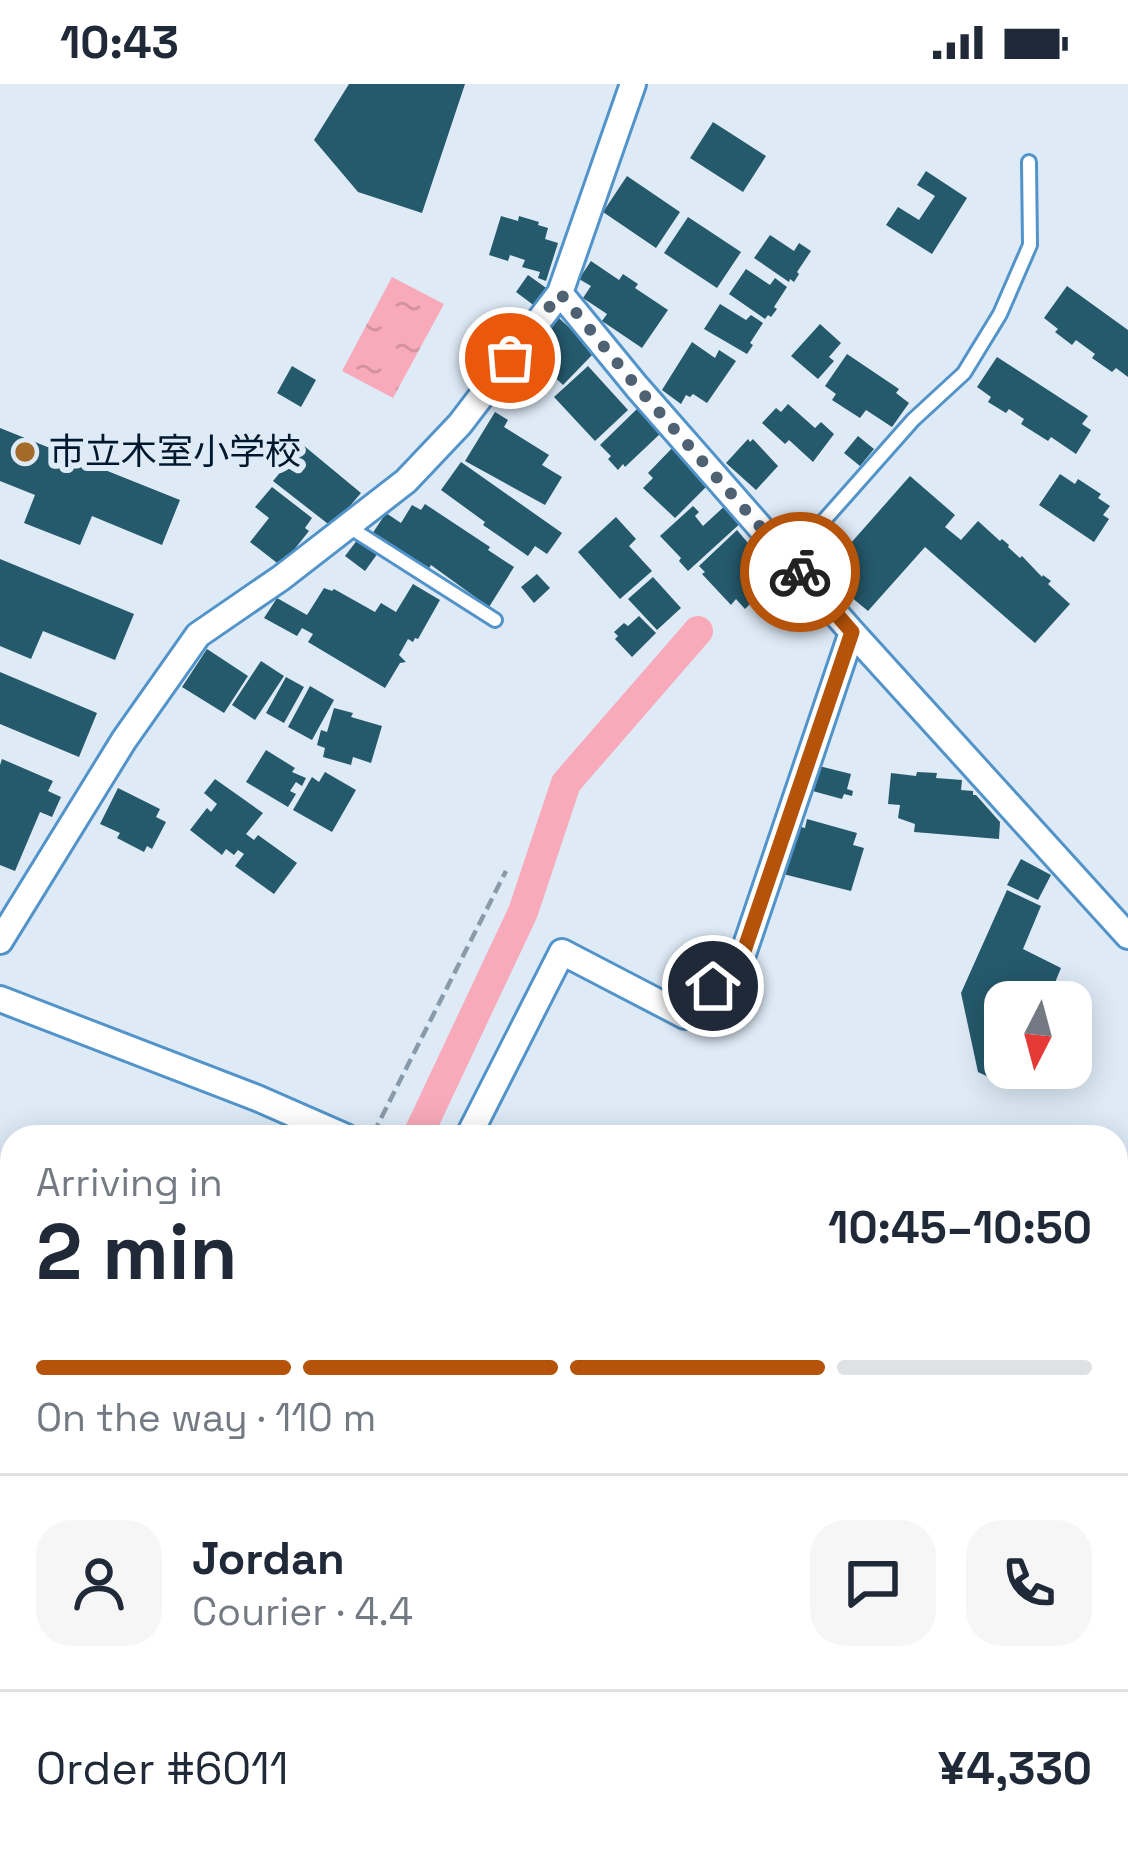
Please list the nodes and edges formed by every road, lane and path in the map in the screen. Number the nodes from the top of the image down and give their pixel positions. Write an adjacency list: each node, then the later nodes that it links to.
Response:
1 (633, 84): 3 (street)
2 (1029, 162): 5 (lane)
3 (560, 293): 4 (street); 5 (street)
4 (349, 527): 6 (lane); 10 (street)
5 (789, 560): 7 (street)
6 (495, 620)
7 (852, 632): 9 (street); 14 (street)
8 (506, 872): 13 (path)
9 (1128, 936)
10 (0, 941)
11 (0, 999): 12 (street)
12 (319, 1125)
13 (377, 1125)
14 (474, 1125)

